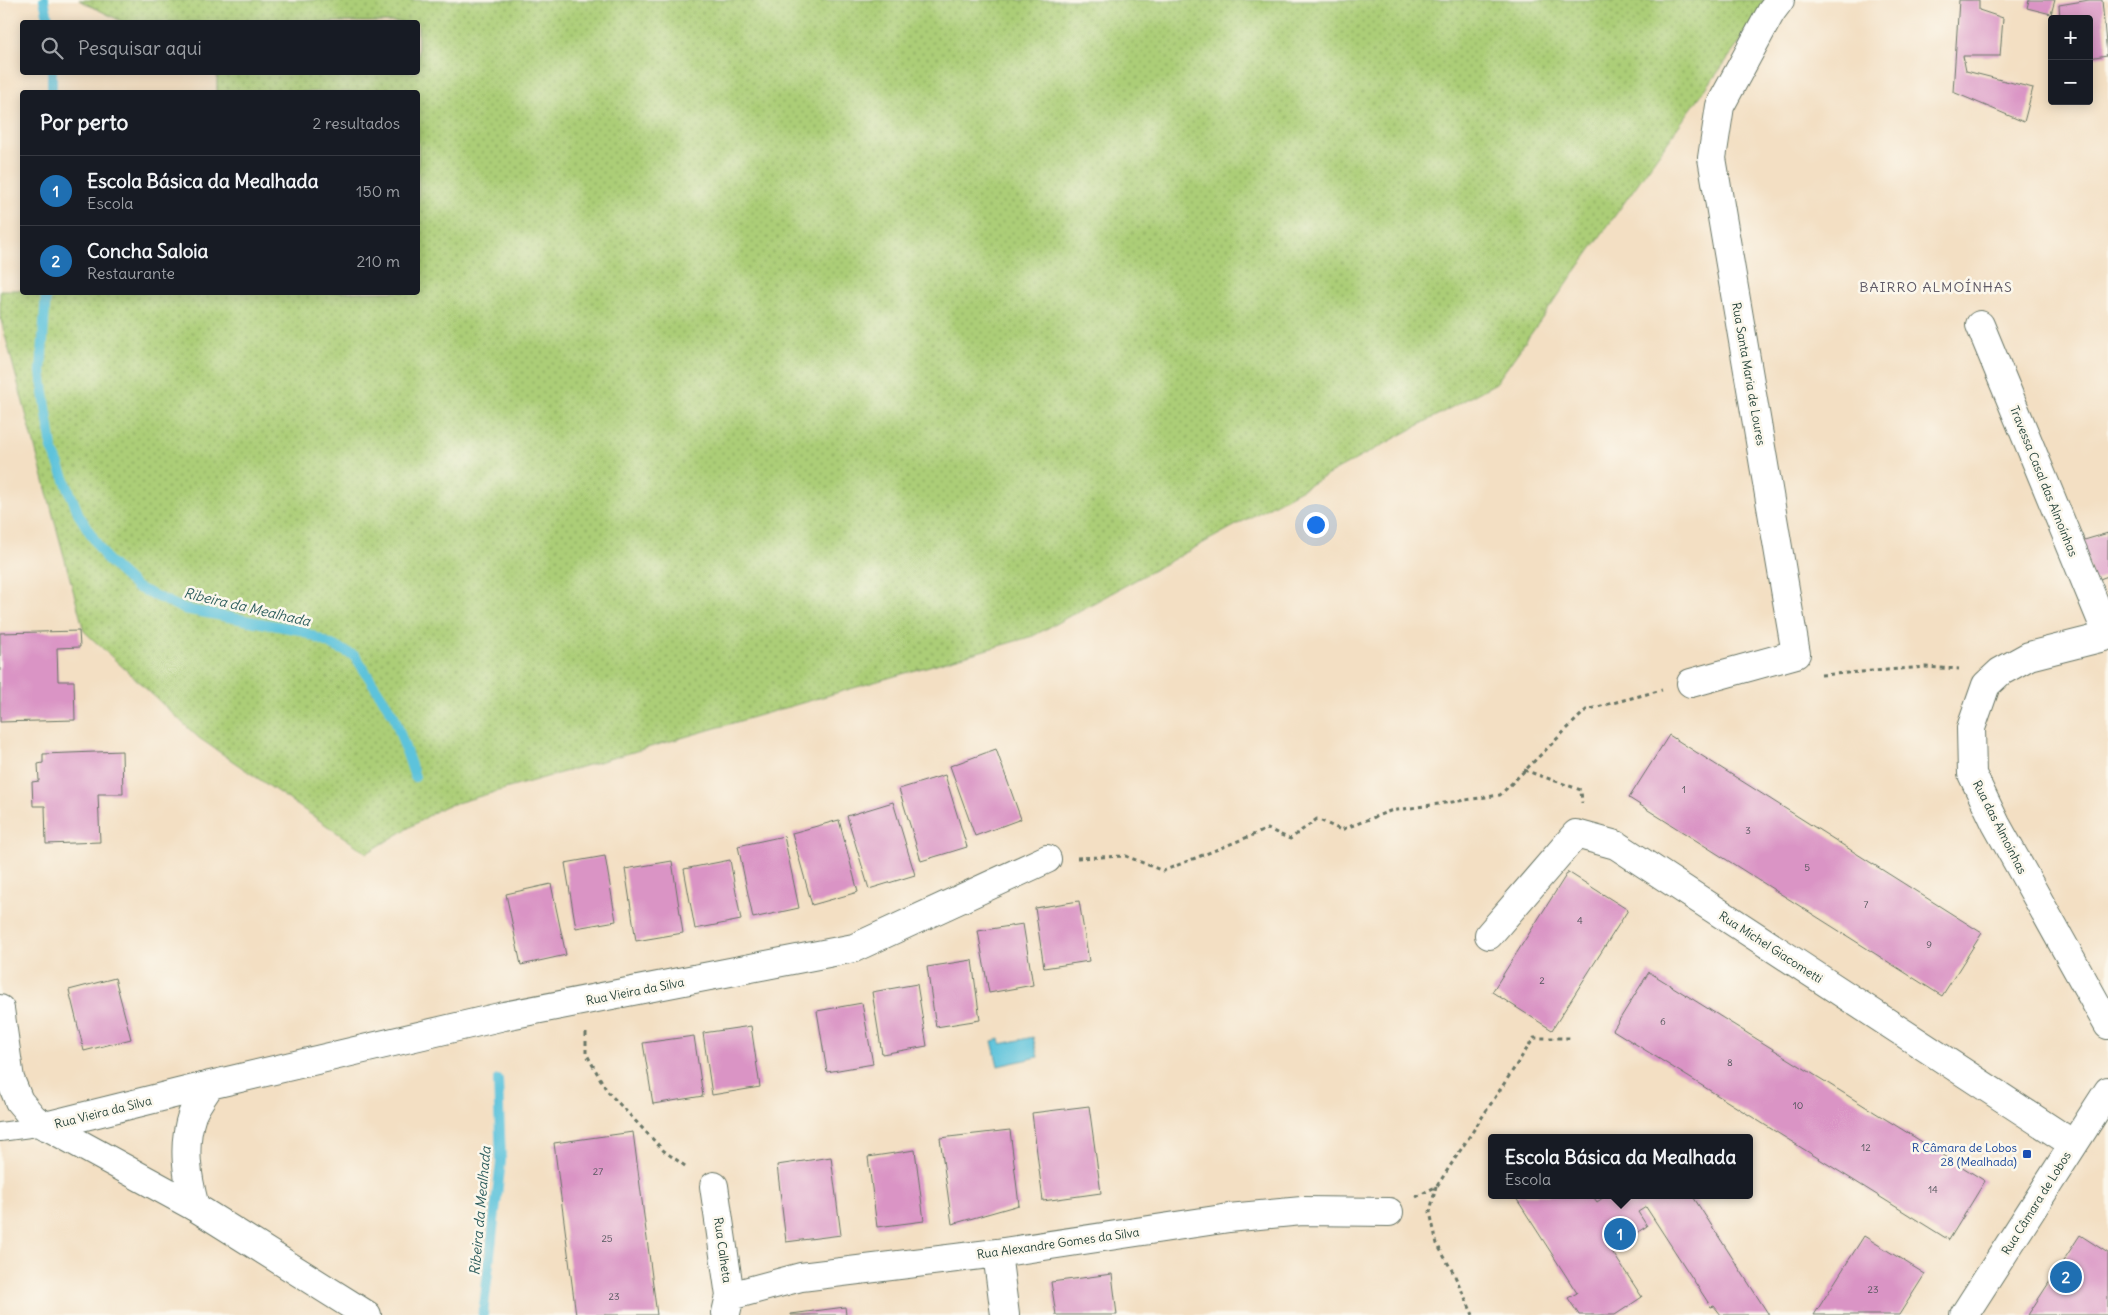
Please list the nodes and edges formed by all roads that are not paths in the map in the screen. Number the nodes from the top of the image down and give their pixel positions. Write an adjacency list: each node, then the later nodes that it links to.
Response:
1 (1780, 0): 4 (street, Rua Santa Maria de Loures)
2 (1980, 325): 3 (street, Travessa Casal das Almoínhas)
3 (2108, 636): 8 (street, Rua das Almoínhas)
4 (1690, 683)
5 (1047, 859): 9 (street, Rua Vieira da Silva)
6 (1489, 935): 13 (street, Rua Michel Giacometti)
7 (0, 1009): 11 (street)
8 (2108, 1025)
9 (210, 1085): 11 (street, Rua Vieira da Silva); 15 (street)
10 (2108, 1090): 13 (street, Rua Câmara de Lobos)
11 (45, 1126): 12 (lane); 15 (street, Rua Vieira da Silva)
12 (0, 1132)
13 (2073, 1144): 21 (street, Rua Câmara de Lobos)
14 (714, 1186): 18 (street, Rua Calheta)
15 (195, 1207): 19 (street, Rua Vieira da Silva)
16 (1389, 1212): 17 (street, Rua Alexandre Gomes da Silva)
17 (996, 1253): 18 (street, Rua Alexandre Gomes da Silva); 20 (street)
18 (728, 1306)
19 (367, 1315)
20 (1005, 1315)
21 (1964, 1315)

